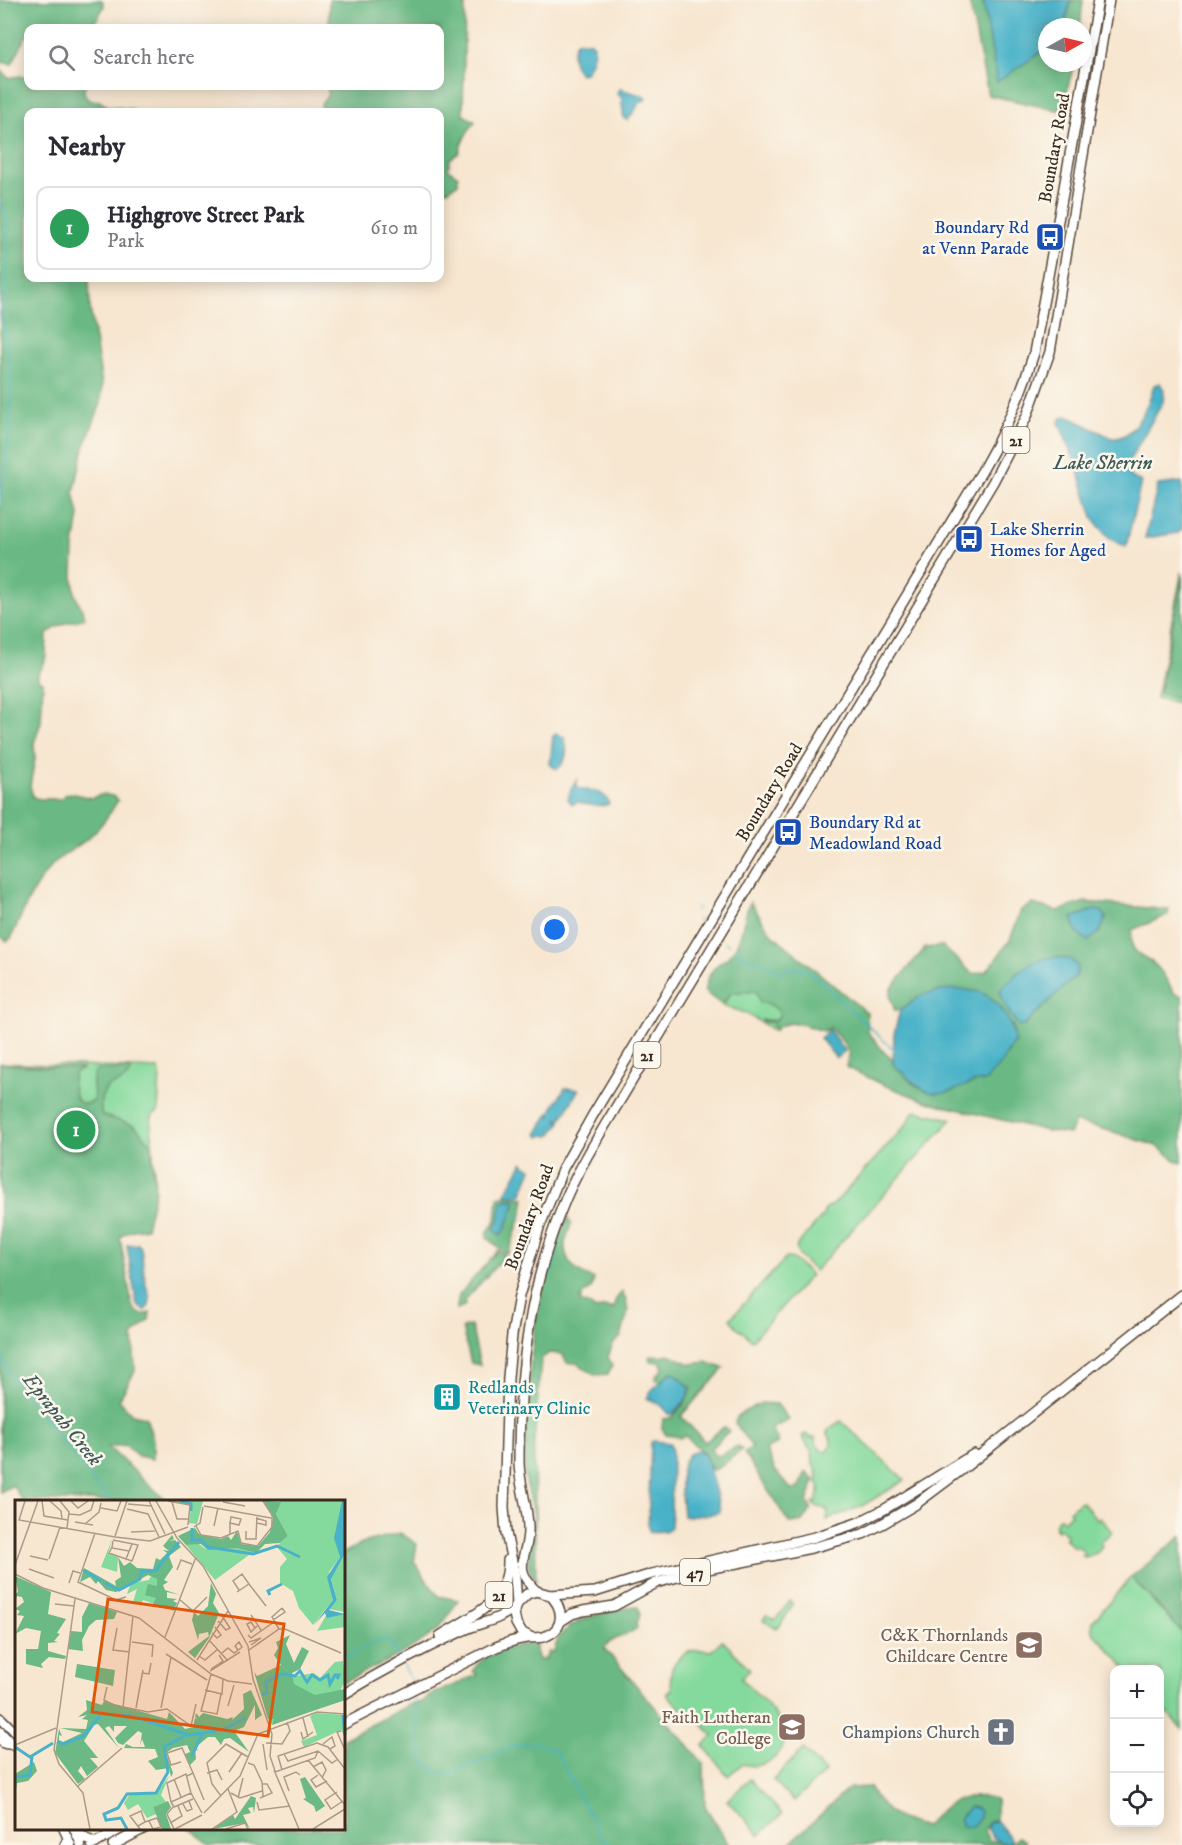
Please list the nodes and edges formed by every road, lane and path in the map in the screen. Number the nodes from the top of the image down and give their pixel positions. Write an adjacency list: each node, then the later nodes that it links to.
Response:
1 (1098, 0): 5 (highway, Boundary Road / 21)
2 (1109, 0): 6 (highway, Boundary Road / 21)
3 (1182, 1295): 4 (highway, 47)
4 (995, 1441): 7 (highway, 47); 9 (highway, 47)
5 (508, 1543): 8 (highway, Boundary Road / 21); 10 (highway, 21)
6 (536, 1591): 7 (highway, 21); 8 (highway)
7 (550, 1594): 9 (highway)
8 (516, 1605): 10 (highway, 21); 11 (highway, 21)
9 (561, 1621): 11 (highway)
10 (458, 1629): 12 (highway, 21)
11 (530, 1637): 14 (highway)
12 (345, 1693)
13 (0, 1717): 16 (main road)
14 (345, 1723)
15 (0, 1731): 18 (main road)
16 (15, 1732)
17 (0, 1741): 18 (main road)
18 (15, 1747)
19 (75, 1830): 23 (highway); 24 (main road)
20 (118, 1830): 23 (highway)
21 (142, 1830): 22 (highway)
22 (122, 1843): 25 (highway)
23 (94, 1844)
24 (81, 1845)
25 (113, 1845)

